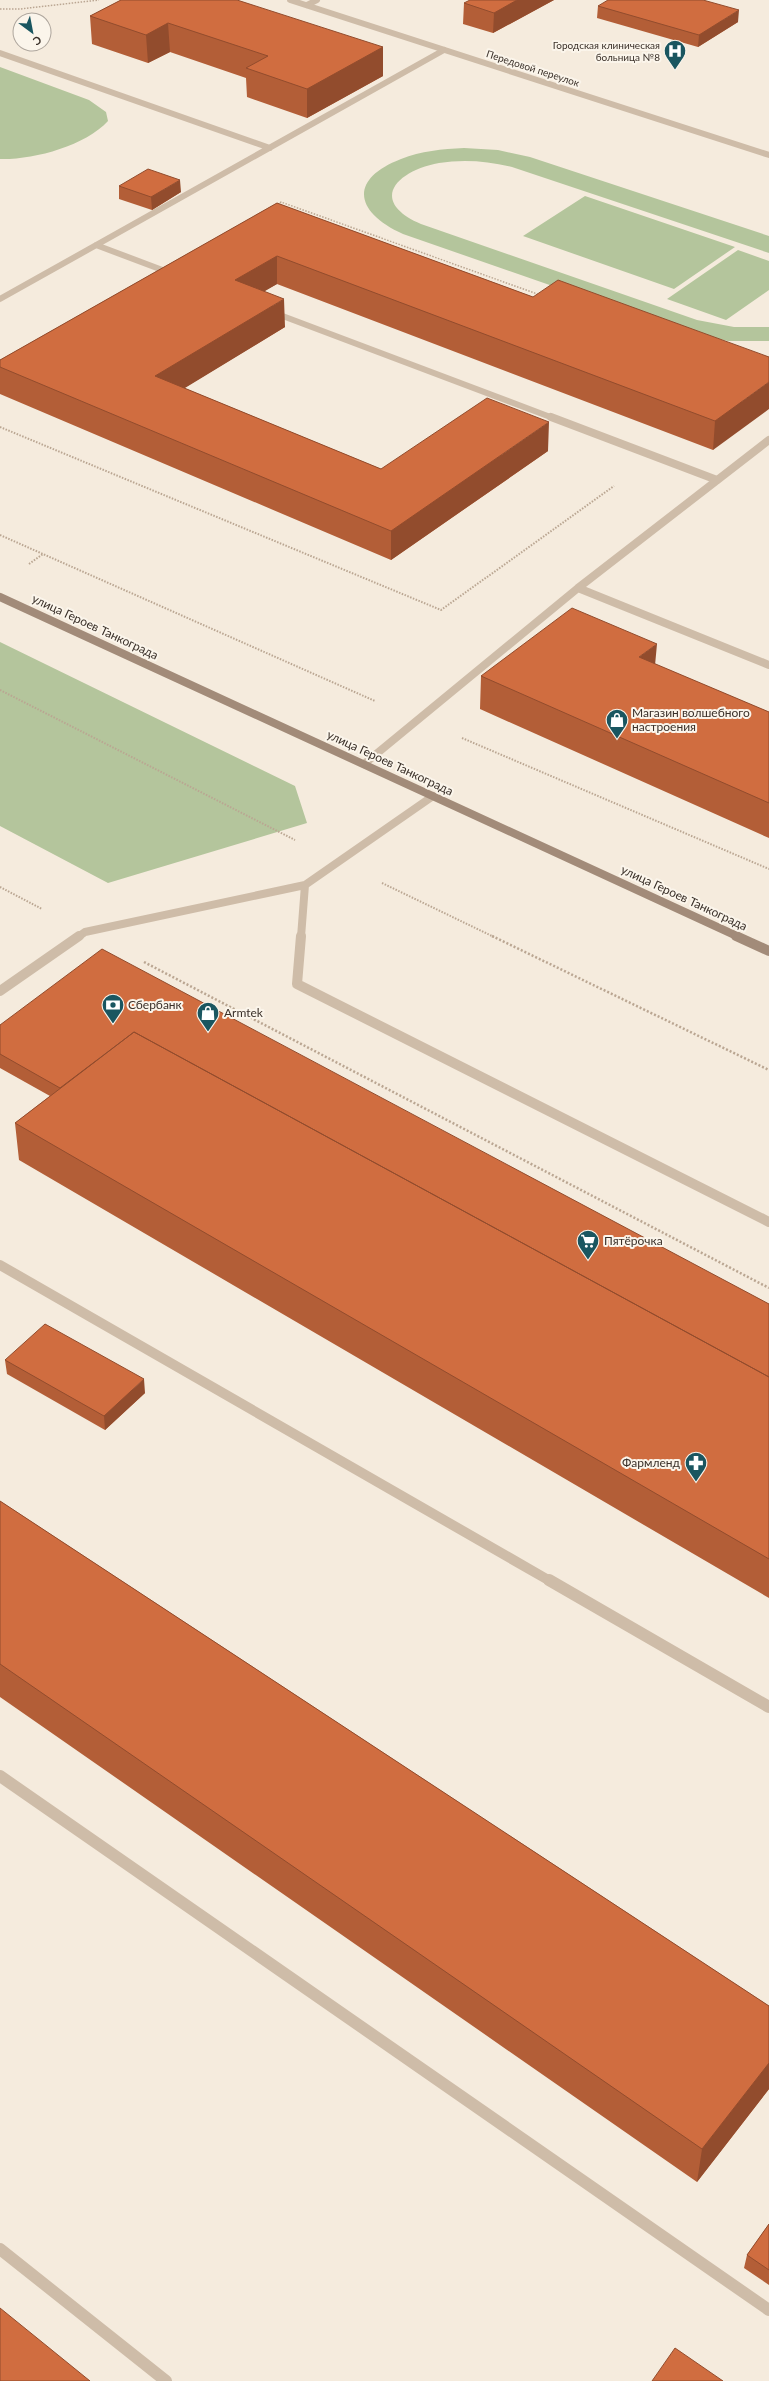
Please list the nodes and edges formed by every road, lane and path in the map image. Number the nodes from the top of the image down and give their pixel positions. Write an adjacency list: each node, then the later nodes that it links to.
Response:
1 (100, 0): 5 (path)
2 (290, 0): 4 (street, Передовой переулок)
3 (316, 0): 4 (street)
4 (306, 5): 6 (street, Передовой переулок)
5 (0, 9)
6 (444, 50): 8 (street); 9 (street, Передовой переулок)
7 (0, 53): 8 (street)
8 (270, 148): 11 (street)
9 (769, 155)
10 (275, 206): 13 (path)
11 (96, 245): 12 (street); 14 (street)
12 (183, 278)
13 (542, 296)
14 (0, 299)
15 (261, 308): 18 (street)
16 (0, 427): 18 (path)
17 (769, 440): 19 (street)
18 (655, 457): 19 (street)
19 (717, 480): 22 (street)
20 (0, 534): 21 (path)
21 (44, 554)
22 (578, 588): 24 (street); 25 (street)
23 (0, 597): 25 (main road, улица Героев Танкограда)
24 (769, 665)
25 (364, 764): 26 (main road, улица Героев Танкограда)
26 (433, 796): 27 (street); 29 (main road, улица Героев Танкограда)
27 (305, 885): 28 (street); 31 (street)
28 (85, 932): 30 (street); 33 (path)
29 (769, 951)
30 (0, 990)
31 (769, 1222)
32 (0, 1265): 34 (street)
33 (769, 1288)
34 (769, 1707)
35 (0, 1776): 37 (street)
36 (0, 2249): 38 (street)
37 (769, 2310)
38 (166, 2381)

